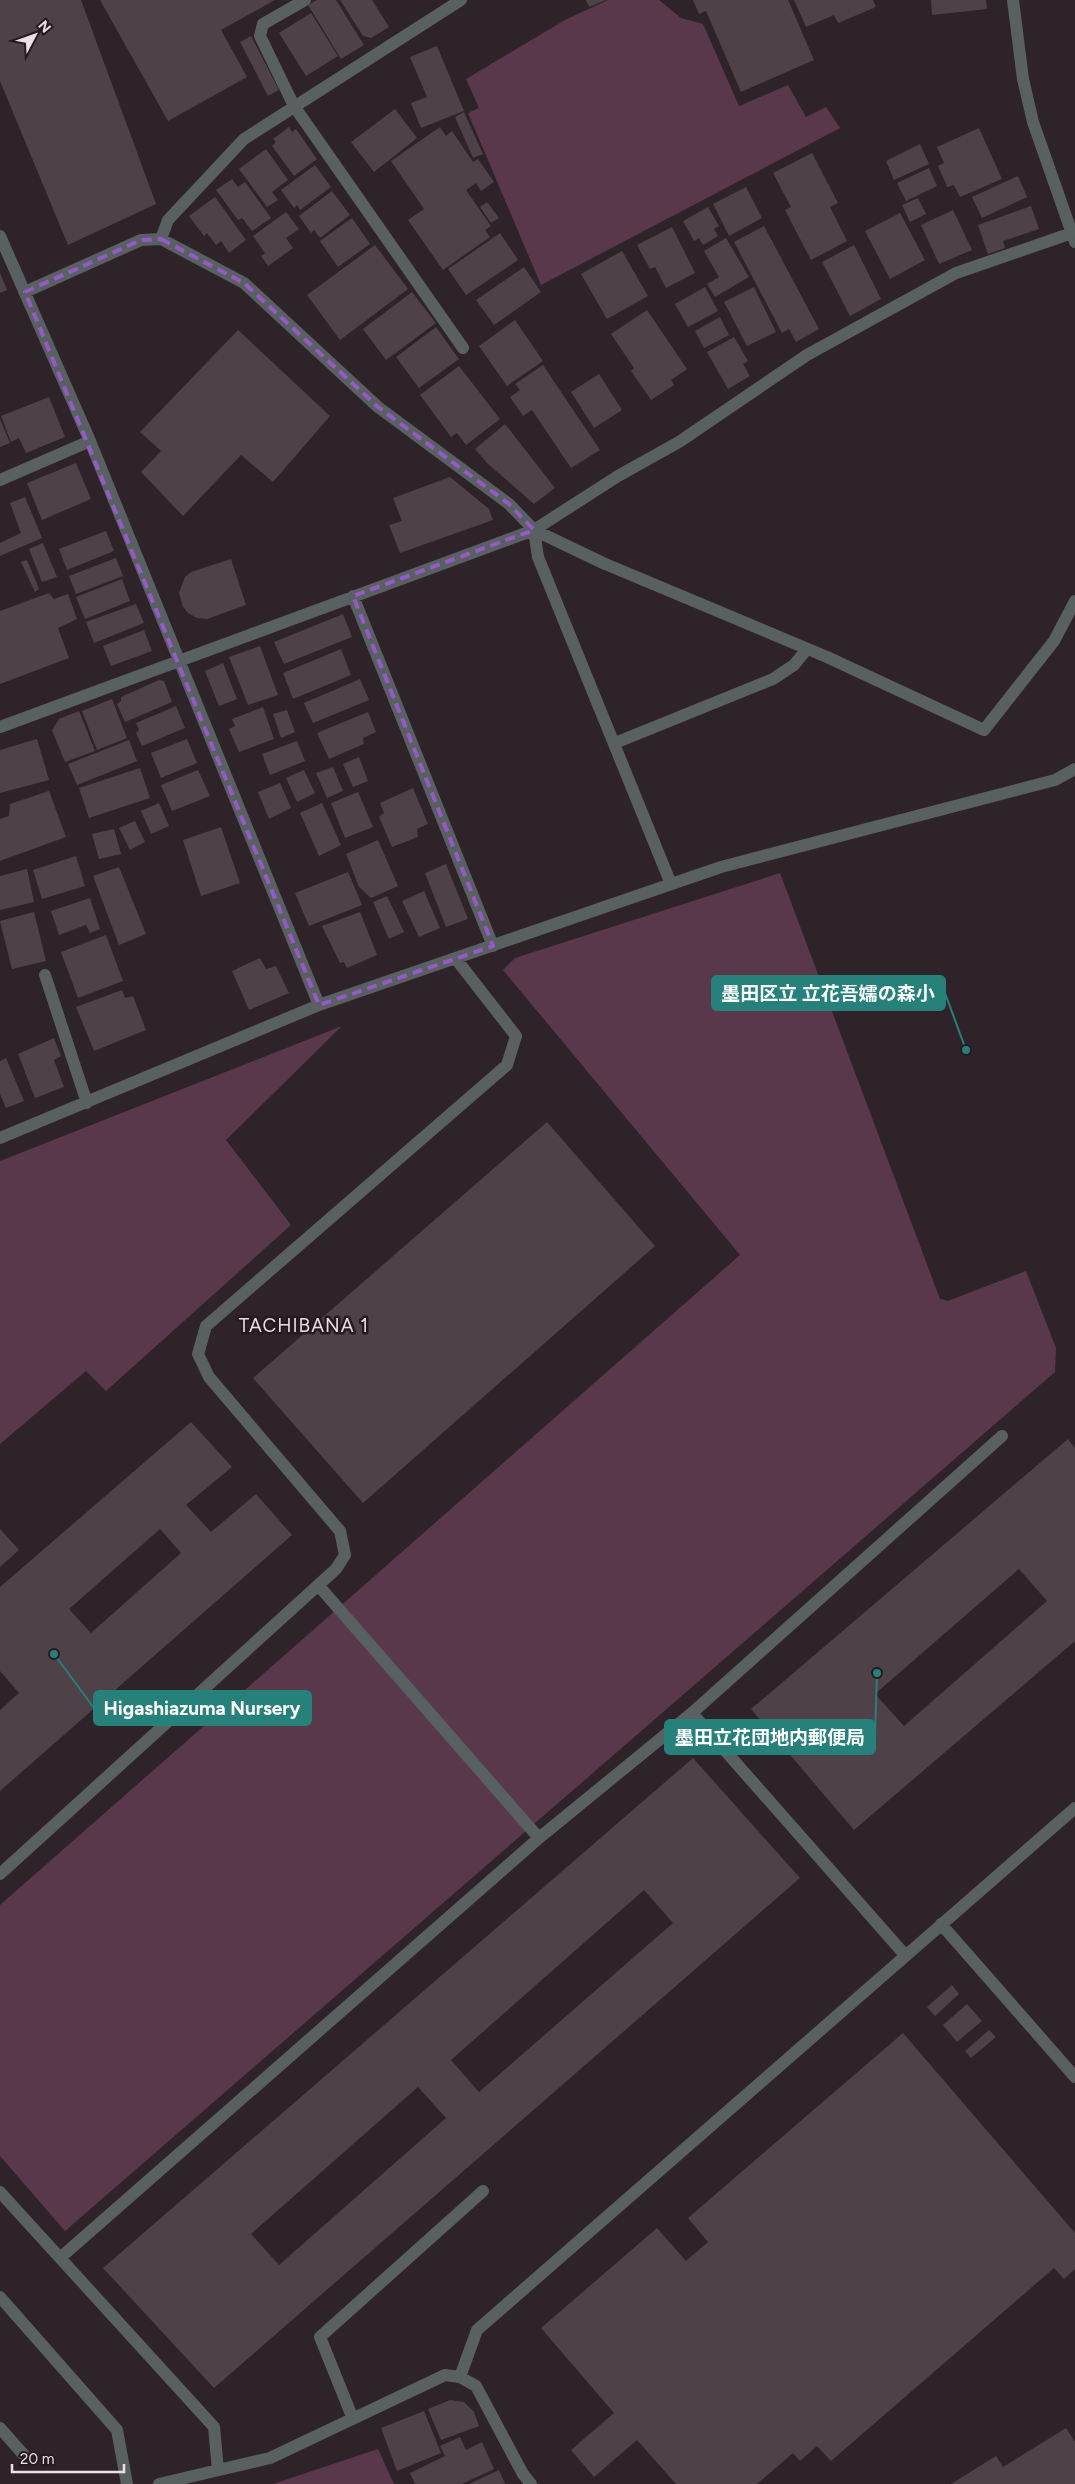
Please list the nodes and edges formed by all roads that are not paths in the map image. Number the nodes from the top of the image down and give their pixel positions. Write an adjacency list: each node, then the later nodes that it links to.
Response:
1 (304, 0): 4 (street)
2 (461, 0): 4 (street)
3 (1013, 0): 6 (street)
4 (294, 106): 7 (street); 9 (street)
5 (0, 236): 8 (street)
6 (1073, 237): 12 (street)
7 (161, 239): 8 (street); 12 (street)
8 (24, 292): 10 (street)
9 (463, 348)
10 (90, 442): 11 (street); 16 (street)
11 (0, 480)
12 (534, 530): 13 (street); 15 (street); 18 (street)
13 (353, 596): 16 (street); 21 (street)
14 (1075, 600): 15 (street)
15 (807, 649): 18 (street)
16 (179, 659): 17 (street); 24 (street)
17 (0, 727)
18 (615, 743): 20 (street)
19 (1075, 770): 20 (street)
20 (671, 884): 21 (street)
21 (493, 946): 22 (street)
22 (456, 959): 24 (street); 28 (street)
23 (45, 975): 25 (street)
24 (319, 1005): 25 (street)
25 (87, 1103): 26 (street)
26 (0, 1138)
27 (1002, 1436): 29 (street)
28 (318, 1585): 31 (street); 32 (street)
29 (692, 1713): 31 (street); 34 (street)
30 (1075, 1808): 33 (street)
31 (539, 1838): 38 (street)
32 (0, 1874)
33 (941, 1924): 34 (street); 35 (street)
34 (905, 1955): 40 (street)
35 (1075, 2076)
36 (483, 2191): 41 (street)
37 (0, 2192): 38 (street)
38 (60, 2258): 44 (street)
39 (0, 2297): 45 (street)
40 (460, 2376): 41 (street); 47 (street)
41 (353, 2419): 44 (street)
42 (0, 2428): 43 (street)
43 (23, 2454)
44 (218, 2470): 46 (street)
45 (127, 2484)
46 (159, 2484)
47 (531, 2484)

